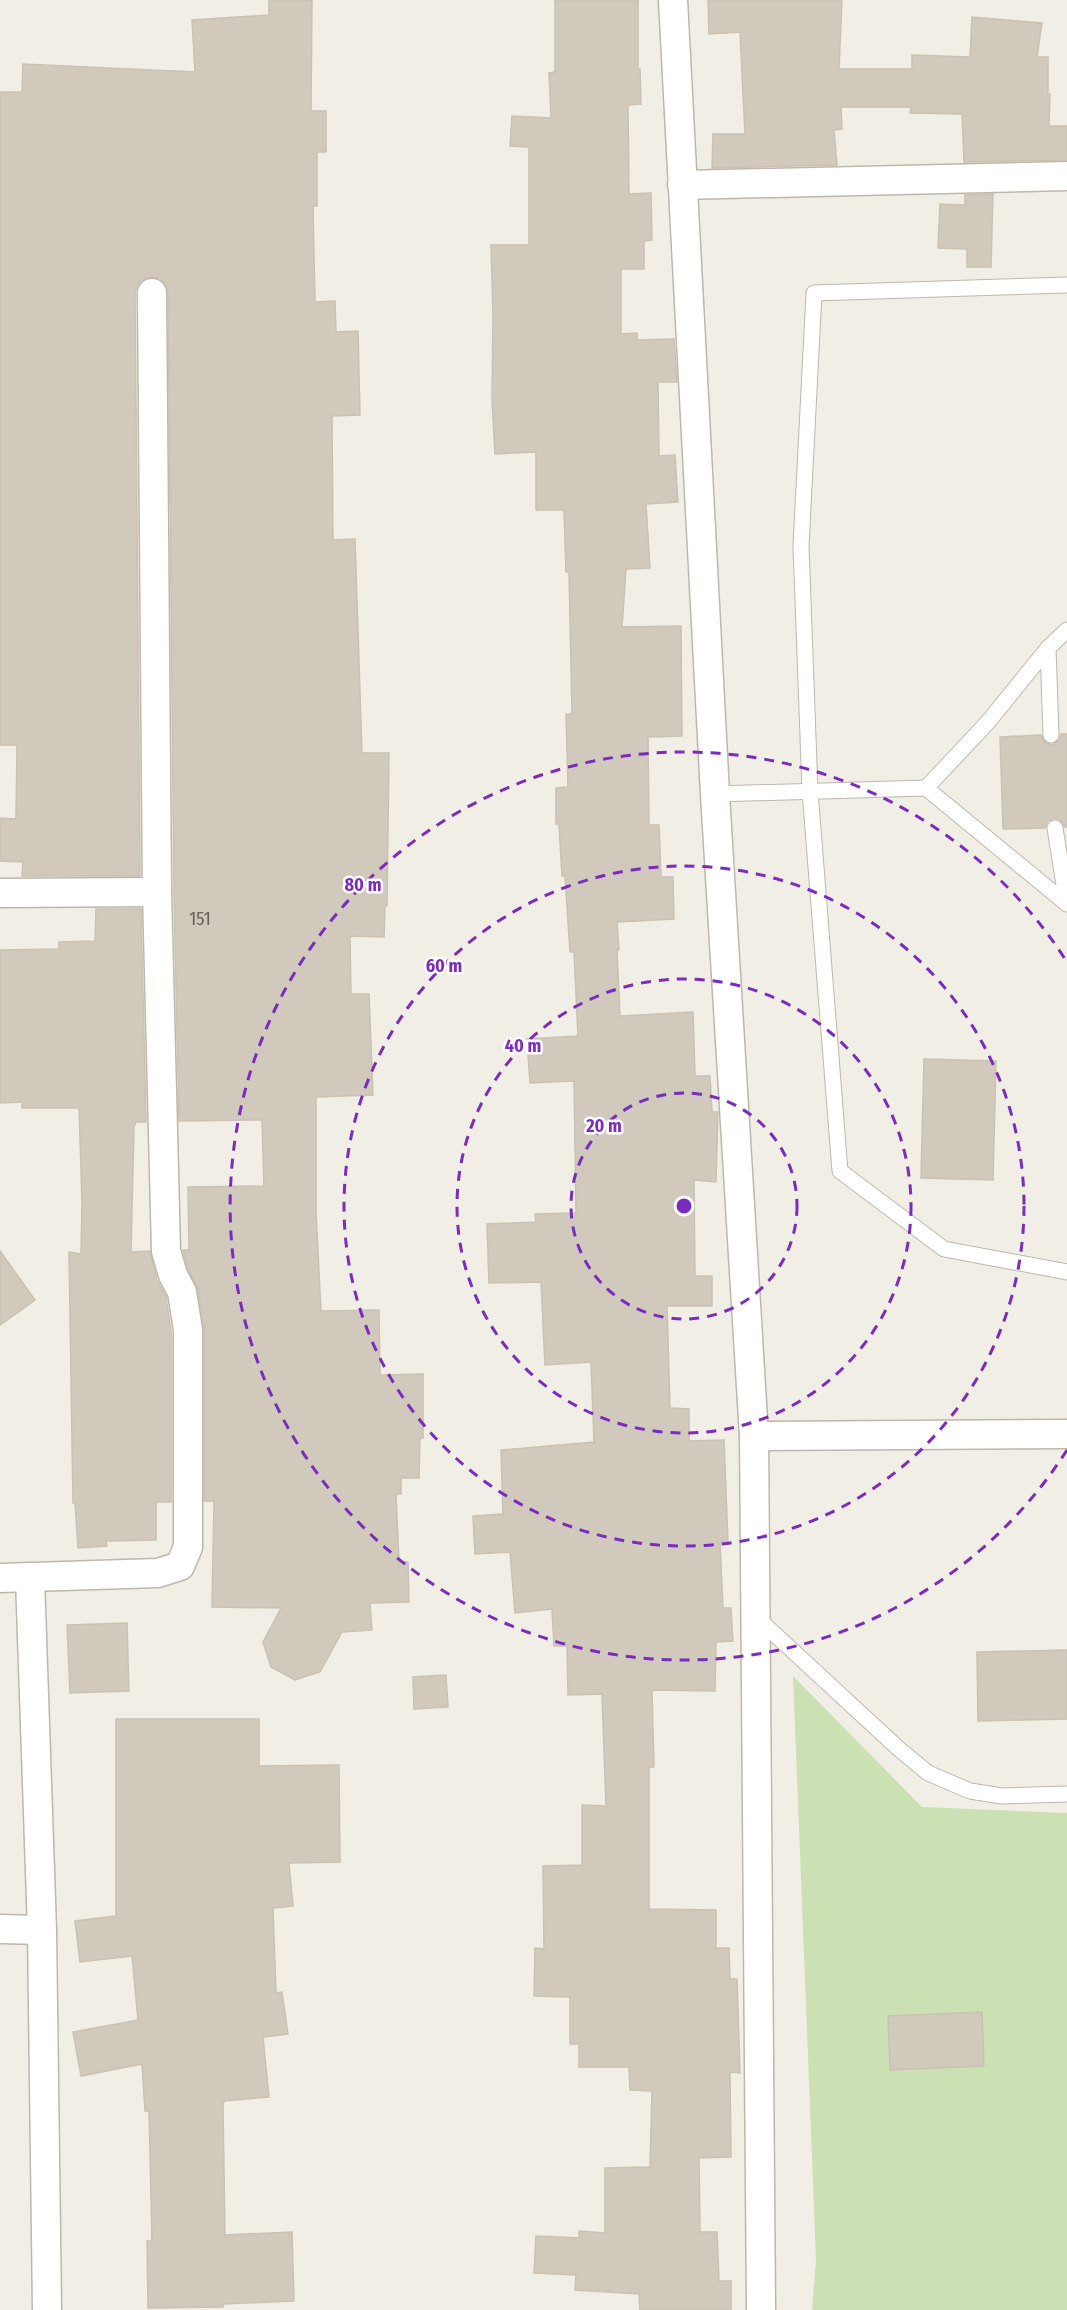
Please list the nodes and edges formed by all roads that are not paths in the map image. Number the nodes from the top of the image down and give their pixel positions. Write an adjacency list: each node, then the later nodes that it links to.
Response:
1 (673, 0): 3 (street)
2 (1067, 176): 3 (street)
3 (682, 185): 11 (street)
4 (1067, 285): 10 (lane)
5 (152, 293): 13 (street)
6 (1067, 630): 7 (lane)
7 (1048, 648): 8 (lane); 9 (lane)
8 (1051, 735)
9 (926, 788): 10 (lane); 15 (lane)
10 (810, 791): 11 (lane); 16 (lane)
11 (715, 794): 18 (street)
12 (1055, 828): 15 (lane)
13 (157, 892): 14 (street); 20 (street)
14 (0, 893)
15 (1067, 904)
16 (1067, 1272)
17 (1067, 1434): 18 (street)
18 (754, 1436): 21 (street)
19 (0, 1578): 20 (street)
20 (30, 1578): 24 (street)
21 (755, 1616): 22 (lane); 26 (street)
22 (1067, 1794)
23 (0, 1929): 24 (street)
24 (42, 1930): 25 (street)
25 (47, 2310)
26 (761, 2310)

